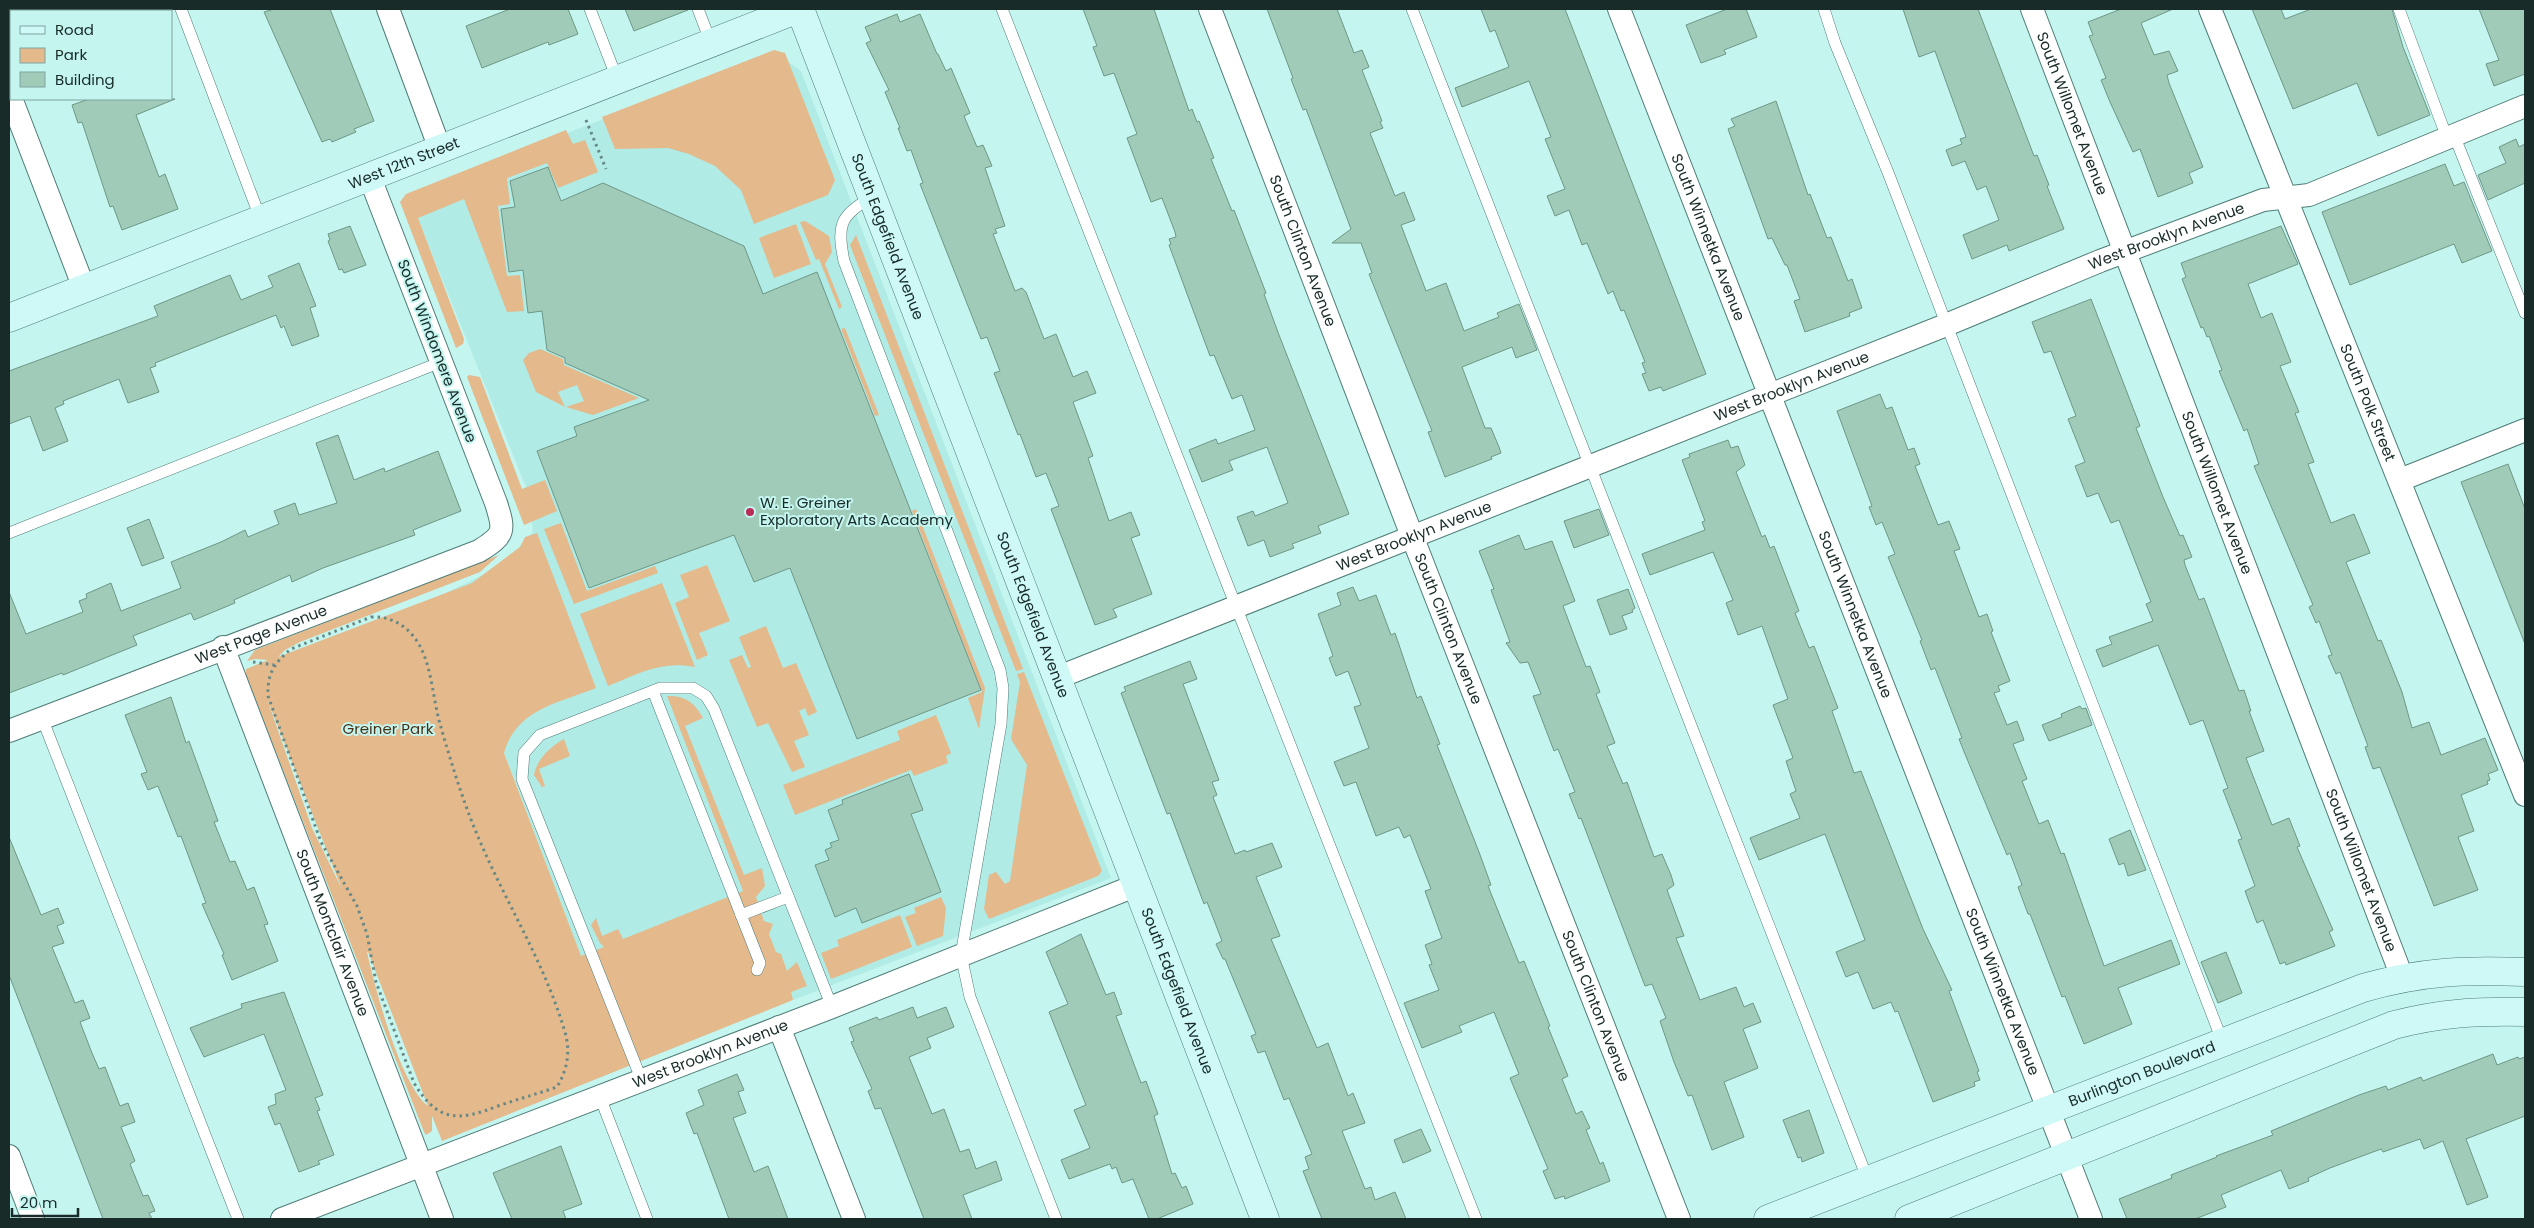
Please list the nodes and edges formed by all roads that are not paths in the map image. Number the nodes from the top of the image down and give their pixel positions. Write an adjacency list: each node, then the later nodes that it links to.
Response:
1 (181, 9): 23 (lane)
2 (390, 9): 19 (street)
3 (590, 9): 15 (lane)
4 (698, 9): 14 (lane)
5 (799, 9): 14 (street, West 12th Street); 21 (street, South Edgefield Avenue)
6 (1002, 9): 37 (lane)
7 (1210, 9): 36 (street, South Clinton Avenue)
8 (1412, 9): 32 (lane)
9 (1620, 9): 30 (street, South Winnetka Avenue)
10 (1824, 9): 28 (lane)
11 (2032, 9): 24 (street, South Willomet Avenue)
12 (2210, 9): 22 (street, South Polk Street)
13 (2399, 9): 18 (lane)
14 (711, 43): 15 (street, West 12th Street)
15 (618, 81): 19 (street, West 12th Street)
16 (12, 100): 25 (street)
17 (2525, 106): 18 (street, West Brooklyn Avenue)
18 (2451, 137): 22 (street, West Brooklyn Avenue); 26 (lane)
19 (440, 149): 20 (street, West 12th Street)
20 (370, 178): 23 (street, West 12th Street); 29 (street, South Windomere Avenue)
21 (871, 198): 39 (street, South Edgefield Avenue); 47 (lane)
22 (2285, 198): 24 (street, West Brooklyn Avenue); 33 (street, South Polk Street)
23 (261, 220): 25 (street, West 12th Street)
24 (2126, 252): 28 (street, West Brooklyn Avenue); 50 (street, South Willomet Avenue)
25 (84, 288): 27 (street, West 12th Street)
26 (2525, 313)
27 (9, 318)
28 (1946, 325): 30 (street, West Brooklyn Avenue); 54 (lane)
29 (441, 362): 34 (street, South Windomere Avenue); 35 (lane)
30 (1769, 394): 32 (street, West Brooklyn Avenue); 57 (street, South Winnetka Avenue)
31 (2525, 430): 33 (street)
32 (1589, 465): 36 (street, West Brooklyn Avenue); 61 (lane)
33 (2400, 480): 43 (street, South Polk Street)
34 (503, 526): 38 (street, West Page Avenue)
35 (9, 533)
36 (1412, 536): 37 (street, West Brooklyn Avenue); 71 (street, South Clinton Avenue)
37 (1234, 606): 39 (street, West Brooklyn Avenue); 70 (lane)
38 (223, 647): 41 (street, West Page Avenue); 60 (street, South Montclair Avenue)
39 (1058, 677): 44 (street, South Edgefield Avenue)
40 (653, 690): 45 (lane); 46 (lane); 55 (lane)
41 (42, 718): 42 (street, West Page Avenue); 63 (lane)
42 (9, 731)
43 (2525, 794)
44 (1137, 884): 47 (street, West Brooklyn Avenue); 69 (street, South Edgefield Avenue)
45 (788, 897): 46 (lane); 51 (lane)
46 (741, 916): 48 (lane)
47 (961, 955): 51 (street, West Brooklyn Avenue); 68 (lane)
48 (757, 970)
49 (2525, 972): 50 (street, Burlington Boulevard)
50 (2402, 977): 54 (street, Burlington Boulevard)
51 (832, 1007): 53 (street, West Brooklyn Avenue)
52 (2525, 1012): 59 (street)
53 (779, 1027): 55 (street, West Brooklyn Avenue); 67 (street)
54 (2223, 1043): 57 (street, Burlington Boulevard)
55 (642, 1081): 56 (street, West Brooklyn Avenue)
56 (600, 1097): 60 (street, West Brooklyn Avenue); 66 (lane)
57 (2048, 1111): 59 (street, South Winnetka Avenue); 61 (street, Burlington Boulevard)
58 (9, 1156): 62 (street)
59 (2066, 1157): 73 (street); 74 (street, South Winnetka Avenue)
60 (420, 1164): 64 (street, West Brooklyn Avenue); 65 (street, South Montclair Avenue)
61 (1868, 1180): 72 (street, Burlington Boulevard)
62 (33, 1219)
63 (238, 1219)
64 (282, 1219)
65 (442, 1219)
66 (647, 1219)
67 (854, 1219)
68 (1056, 1219)
69 (1265, 1219)
70 (1476, 1219)
71 (1680, 1219)
72 (1768, 1219)
73 (1908, 1219)
74 (2090, 1219)

